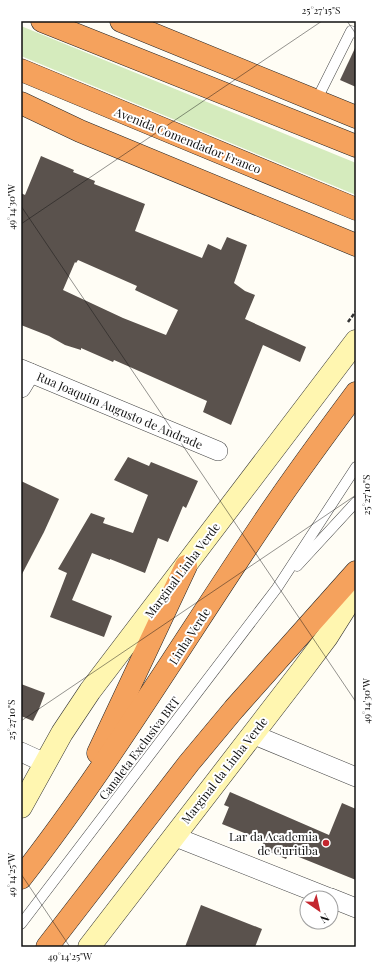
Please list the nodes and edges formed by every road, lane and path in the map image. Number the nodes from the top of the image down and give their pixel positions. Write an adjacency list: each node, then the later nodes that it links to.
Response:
1 (42, 21): 8 (highway)
2 (121, 21): 5 (highway)
3 (356, 33): 5 (lane)
4 (21, 70): 9 (highway, Avenida Comendador Franco)
5 (316, 101): 7 (highway)
6 (21, 103): 10 (highway)
7 (356, 117)
8 (356, 146)
9 (356, 209)
10 (356, 245)
11 (356, 341): 17 (main road, Marginal Linha Verde)
12 (24, 377): 14 (street, Rua Joaquim Augusto de Andrade)
13 (356, 393): 26 (highway, Linha Verde)
14 (218, 451)
15 (356, 467): 19 (lane, Canaleta Exclusiva BRT)
16 (356, 502): 19 (lane, Canaleta Exclusiva BRT)
17 (186, 566): 23 (main road, Marginal Linha Verde); 26 (highway)
18 (356, 572): 33 (highway)
19 (277, 588): 32 (lane, Canaleta Exclusiva BRT)
20 (356, 591): 21 (main road, Marginal da Linha Verde)
21 (252, 734): 24 (street); 27 (main road, Marginal da Linha Verde)
22 (21, 752): 23 (street)
23 (45, 763): 25 (main road, Marginal Linha Verde)
24 (356, 778)
25 (21, 807)
26 (72, 810): 28 (highway, Linha Verde)
27 (173, 836): 29 (street); 34 (main road, Marginal da Linha Verde)
28 (21, 878)
29 (310, 890)
30 (339, 901): 31 (street)
31 (356, 908)
32 (21, 924)
33 (47, 947)
34 (89, 947)

